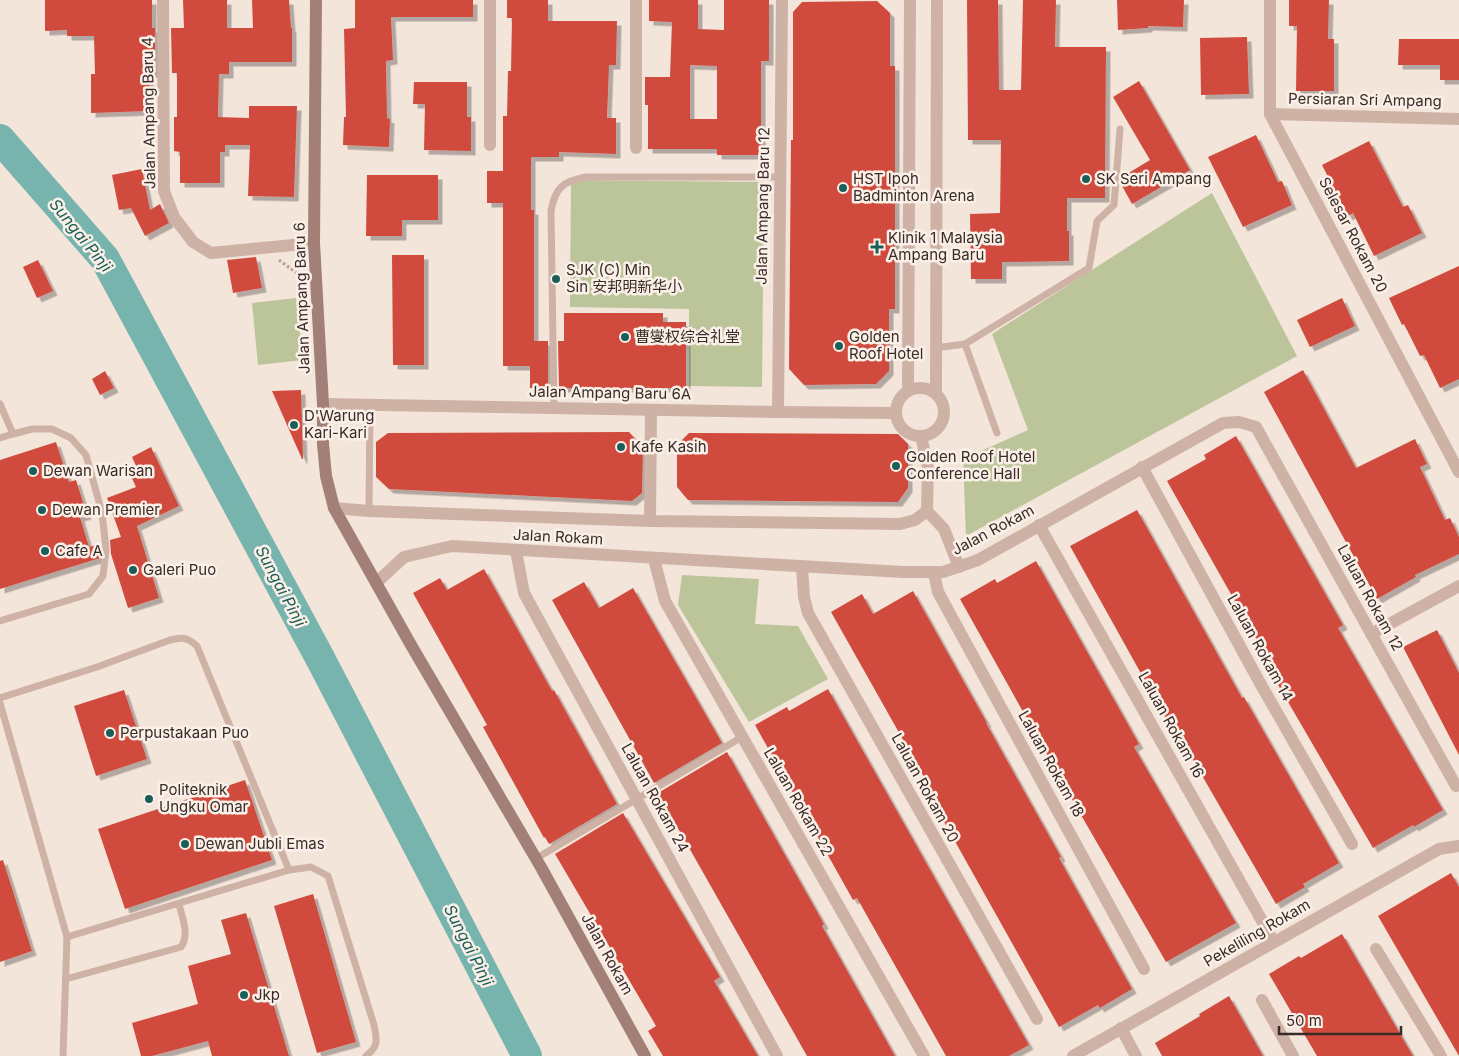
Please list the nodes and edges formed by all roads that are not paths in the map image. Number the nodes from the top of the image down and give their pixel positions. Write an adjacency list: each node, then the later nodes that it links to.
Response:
1 (163, 0): 17 (street, Jalan Ampang Baru 4)
2 (316, 0): 17 (main road, Jalan Ampang Baru 6)
3 (490, 0): 14 (street)
4 (636, 0): 15 (street)
5 (782, 0): 16 (street, Jalan Ampang Baru 12)
6 (910, 0): 20 (street)
7 (931, 0): 10 (street)
8 (937, 0): 10 (street)
9 (1270, 0): 11 (street, Selesar Rokam 20)
10 (937, 43): 19 (street)
11 (1270, 114): 12 (street, Persiaran Sri Ampang); 35 (street, Selesar Rokam 20)
12 (1459, 119)
13 (1120, 129): 18 (lane)
14 (490, 145)
15 (636, 148)
16 (780, 177): 25 (lane); 27 (street, Jalan Ampang Baru 12)
17 (314, 243): 23 (main road, Jalan Ampang Baru 6)
18 (964, 344): 19 (lane); 30 (lane)
19 (935, 348): 21 (street)
20 (908, 391): 21 (street); 28 (street)
21 (936, 394): 32 (street)
22 (0, 404): 31 (lane)
23 (323, 404): 24 (street, Jalan Ampang Baru 6A); 36 (main road, Jalan Ampang Baru 6)
24 (370, 404): 25 (street, Jalan Ampang Baru 6A); 37 (lane)
25 (554, 408): 26 (street, Jalan Ampang Baru 6A)
26 (651, 410): 27 (street, Jalan Ampang Baru 6A); 39 (street)
27 (778, 412): 28 (street, Jalan Ampang Baru 6A)
28 (896, 412): 32 (street)
29 (1256, 427): 34 (street, Jalan Rokam); 49 (street, Laluan Rokam 12)
30 (996, 433)
31 (12, 434): 33 (lane); 48 (lane)
32 (921, 436): 38 (street)
33 (0, 438)
34 (1142, 467): 40 (street, Jalan Rokam); 55 (street, Laluan Rokam 14)
35 (1459, 472)
36 (334, 508): 37 (street); 46 (main road, Jalan Ampang Baru 6)
37 (369, 511): 39 (street)
38 (927, 511): 39 (street); 44 (street)
39 (650, 521)
40 (1039, 525): 44 (street, Jalan Rokam); 61 (street, Laluan Rokam 16)
41 (516, 551): 42 (street, Jalan Rokam); 46 (street, Jalan Rokam); 54 (street, Laluan Rokam 24)
42 (654, 559): 43 (street, Jalan Rokam); 52 (street, Laluan Rokam 22)
43 (802, 568): 45 (street, Jalan Rokam); 66 (street, Laluan Rokam 20)
44 (958, 568): 45 (street, Jalan Rokam)
45 (934, 573): 63 (street, Laluan Rokam 18)
46 (376, 583): 57 (main road, Jalan Rokam)
47 (1459, 586): 49 (street)
48 (0, 622)
49 (1372, 634): 53 (street, Laluan Rokam 12)
50 (0, 698): 58 (lane)
51 (0, 703): 60 (lane)
52 (742, 737): 54 (lane); 72 (street, Laluan Rokam 22)
53 (1456, 786)
54 (636, 799): 57 (lane); 71 (street, Laluan Rokam 24)
55 (1352, 844)
56 (1459, 846): 61 (street, Pekeliling Rokam)
57 (535, 859): 70 (main road, Jalan Rokam)
58 (289, 870): 59 (lane); 69 (lane)
59 (179, 904): 60 (lane); 64 (lane)
60 (67, 937): 64 (lane)
61 (1274, 942): 67 (street, Pekeliling Rokam)
62 (1376, 949): 76 (street)
63 (1144, 969)
64 (66, 979): 68 (lane)
65 (1262, 1000): 75 (street)
66 (1037, 1018)
67 (1121, 1028): 73 (street, Pekeliling Rokam); 74 (street)
68 (62, 1056)
69 (366, 1056)
70 (645, 1056)
71 (777, 1056)
72 (924, 1056)
73 (1073, 1056)
74 (1136, 1056)
75 (1293, 1056)
76 (1441, 1056)

